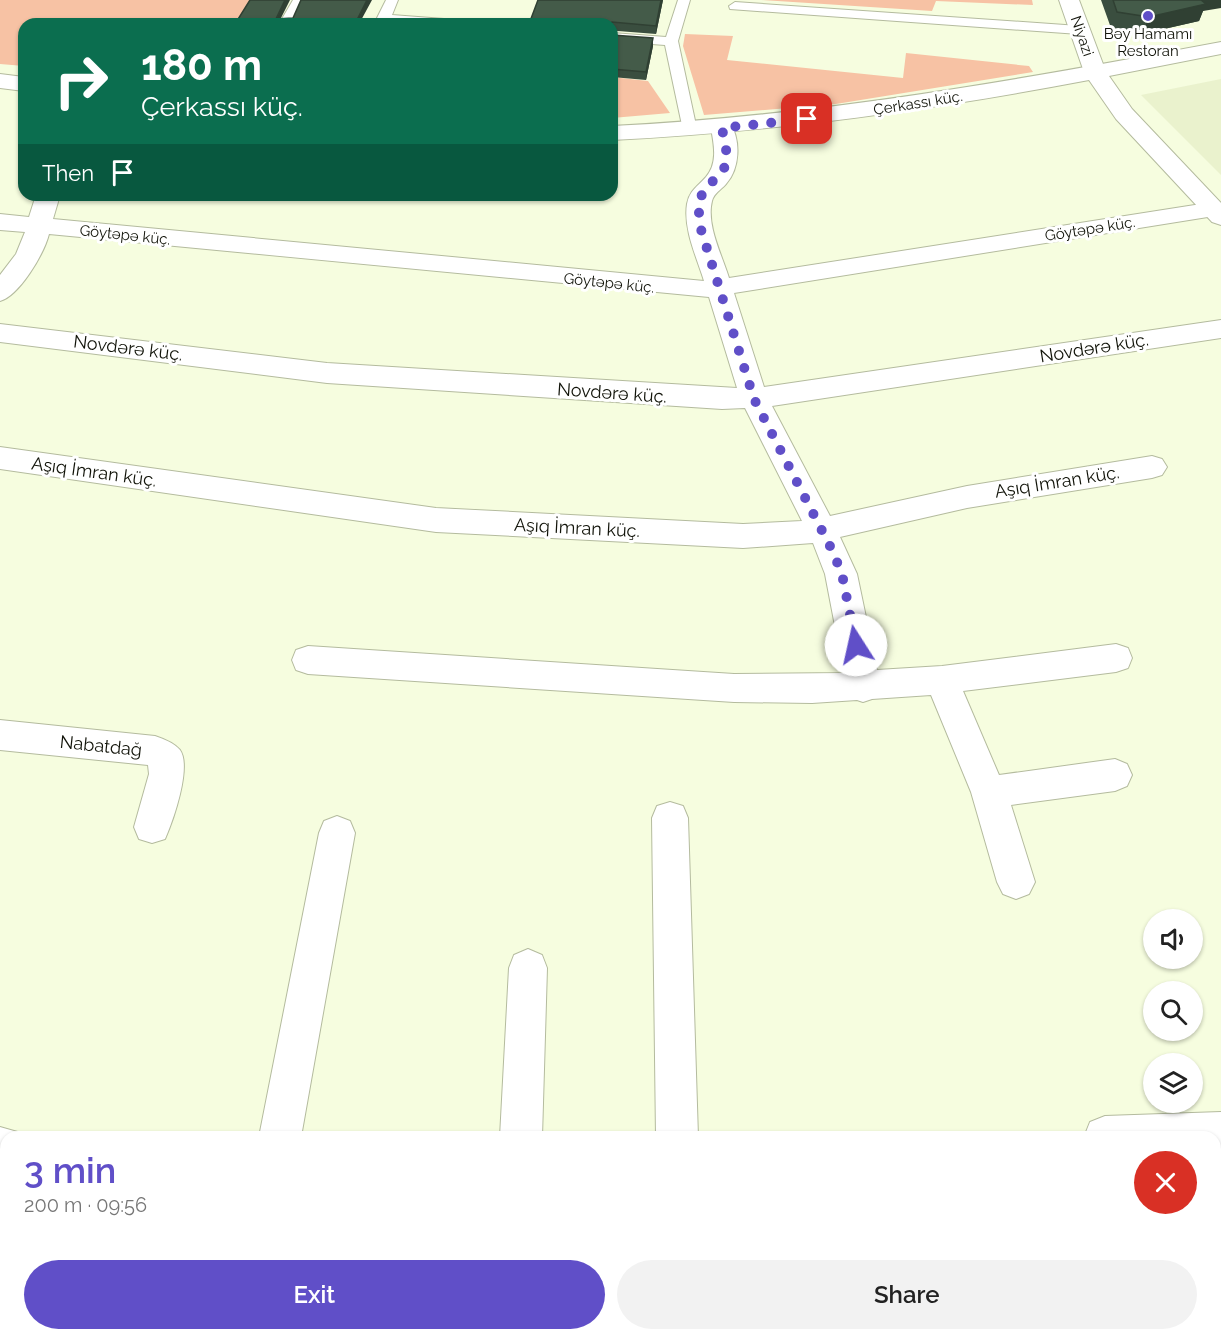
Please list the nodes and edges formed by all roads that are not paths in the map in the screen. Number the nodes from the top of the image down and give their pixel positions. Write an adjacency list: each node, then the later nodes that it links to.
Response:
1 (299, 0): 6 (lane)
2 (392, 0): 7 (lane)
3 (684, 0): 10 (lane)
4 (1069, 0): 8 (street, Niyazi)
5 (735, 6): 8 (lane)
6 (289, 18)
7 (384, 18)
8 (1078, 30): 12 (street, Niyazi)
9 (618, 37): 10 (lane)
10 (671, 41): 16 (lane)
11 (1221, 48): 12 (street, Çerkassı küç.)
12 (1095, 72): 15 (street, Çerkassı küç.); 19 (street, Niyazi)
13 (0, 81): 14 (street)
14 (18, 83)
15 (722, 128): 16 (street, Çerkassı küç.); 22 (street)
16 (690, 130): 17 (street, Çerkassı küç.)
17 (618, 133)
18 (45, 201): 21 (street)
19 (1217, 213): 22 (street, Göytəpə küç.)
20 (0, 222): 21 (street, Göytəpə küç.)
21 (38, 227): 22 (street, Göytəpə küç.); 23 (street)
22 (719, 289): 26 (street)
23 (0, 293)
24 (1221, 329): 26 (street, Novdərə küç.)
25 (0, 333): 26 (street, Novdərə küç.)
26 (754, 399): 29 (street)
27 (0, 458): 29 (street, Aşıq İmran küç.)
28 (1152, 467): 29 (street, Aşıq İmran küç.)
29 (822, 530): 33 (street)
30 (1116, 658): 32 (street)
31 (308, 660): 33 (street)
32 (942, 680): 33 (street); 36 (street)
33 (863, 688)
34 (0, 735): 38 (street, Nabatdağ)
35 (1115, 775): 36 (street)
36 (989, 792): 40 (street)
37 (670, 818): 44 (street)
38 (152, 827)
39 (337, 834): 42 (street)
40 (1016, 882)
41 (528, 968): 43 (street)
42 (281, 1131)
43 (521, 1131)
44 (677, 1131)

